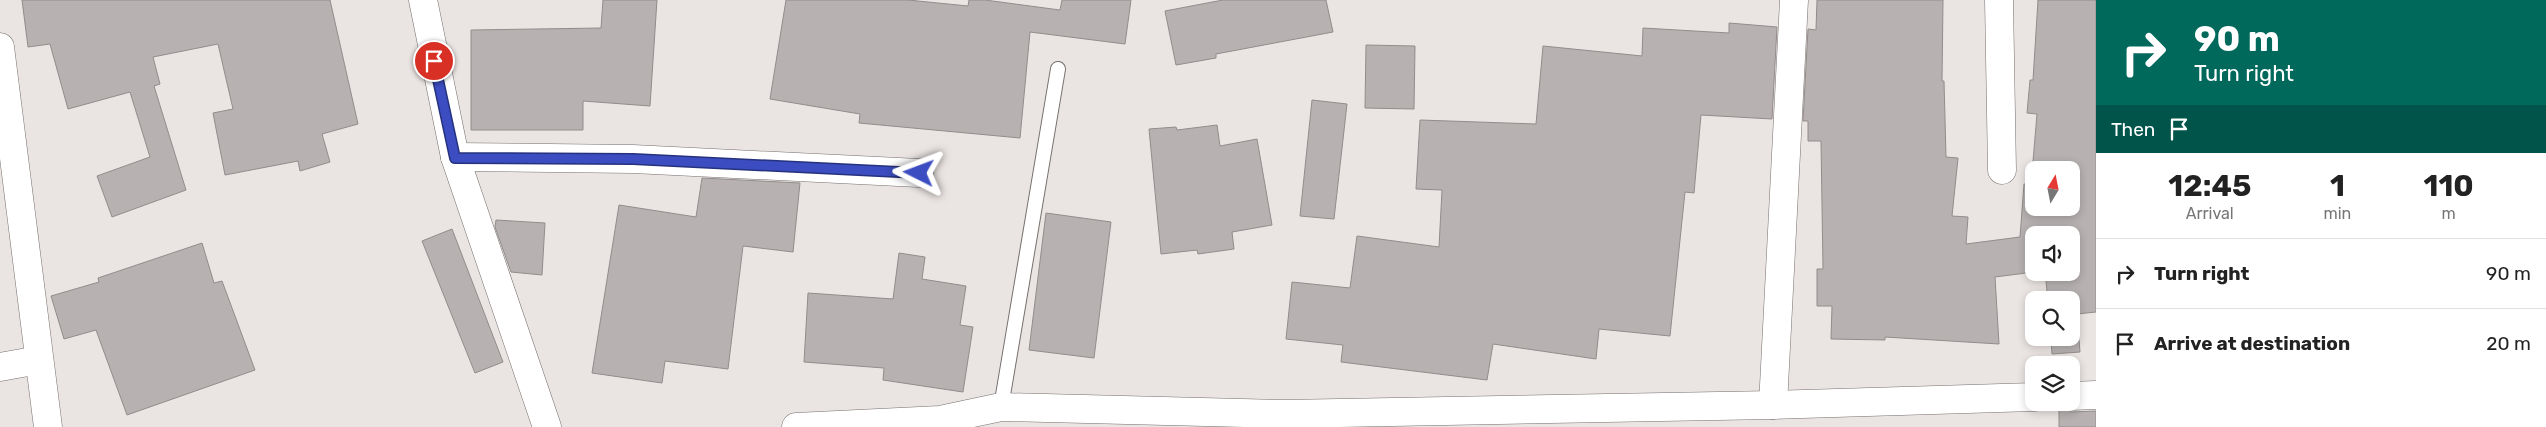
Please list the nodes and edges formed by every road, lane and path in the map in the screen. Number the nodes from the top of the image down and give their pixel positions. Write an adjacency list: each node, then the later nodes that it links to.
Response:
1 (423, 0): 6 (street)
2 (1794, 0): 14 (street)
3 (1999, 0): 7 (street)
4 (0, 47): 9 (street)
5 (1058, 69): 15 (lane)
6 (455, 158): 8 (street); 19 (street)
7 (2002, 170)
8 (919, 173)
9 (39, 360): 10 (street); 18 (street)
10 (0, 367)
11 (2096, 395): 12 (street)
12 (2080, 396)
13 (2025, 397): 14 (street)
14 (1773, 405): 16 (street)
15 (1001, 407): 16 (street); 17 (street)
16 (1285, 420)
17 (940, 423): 20 (street)
18 (48, 427)
19 (547, 427)
20 (796, 427)

